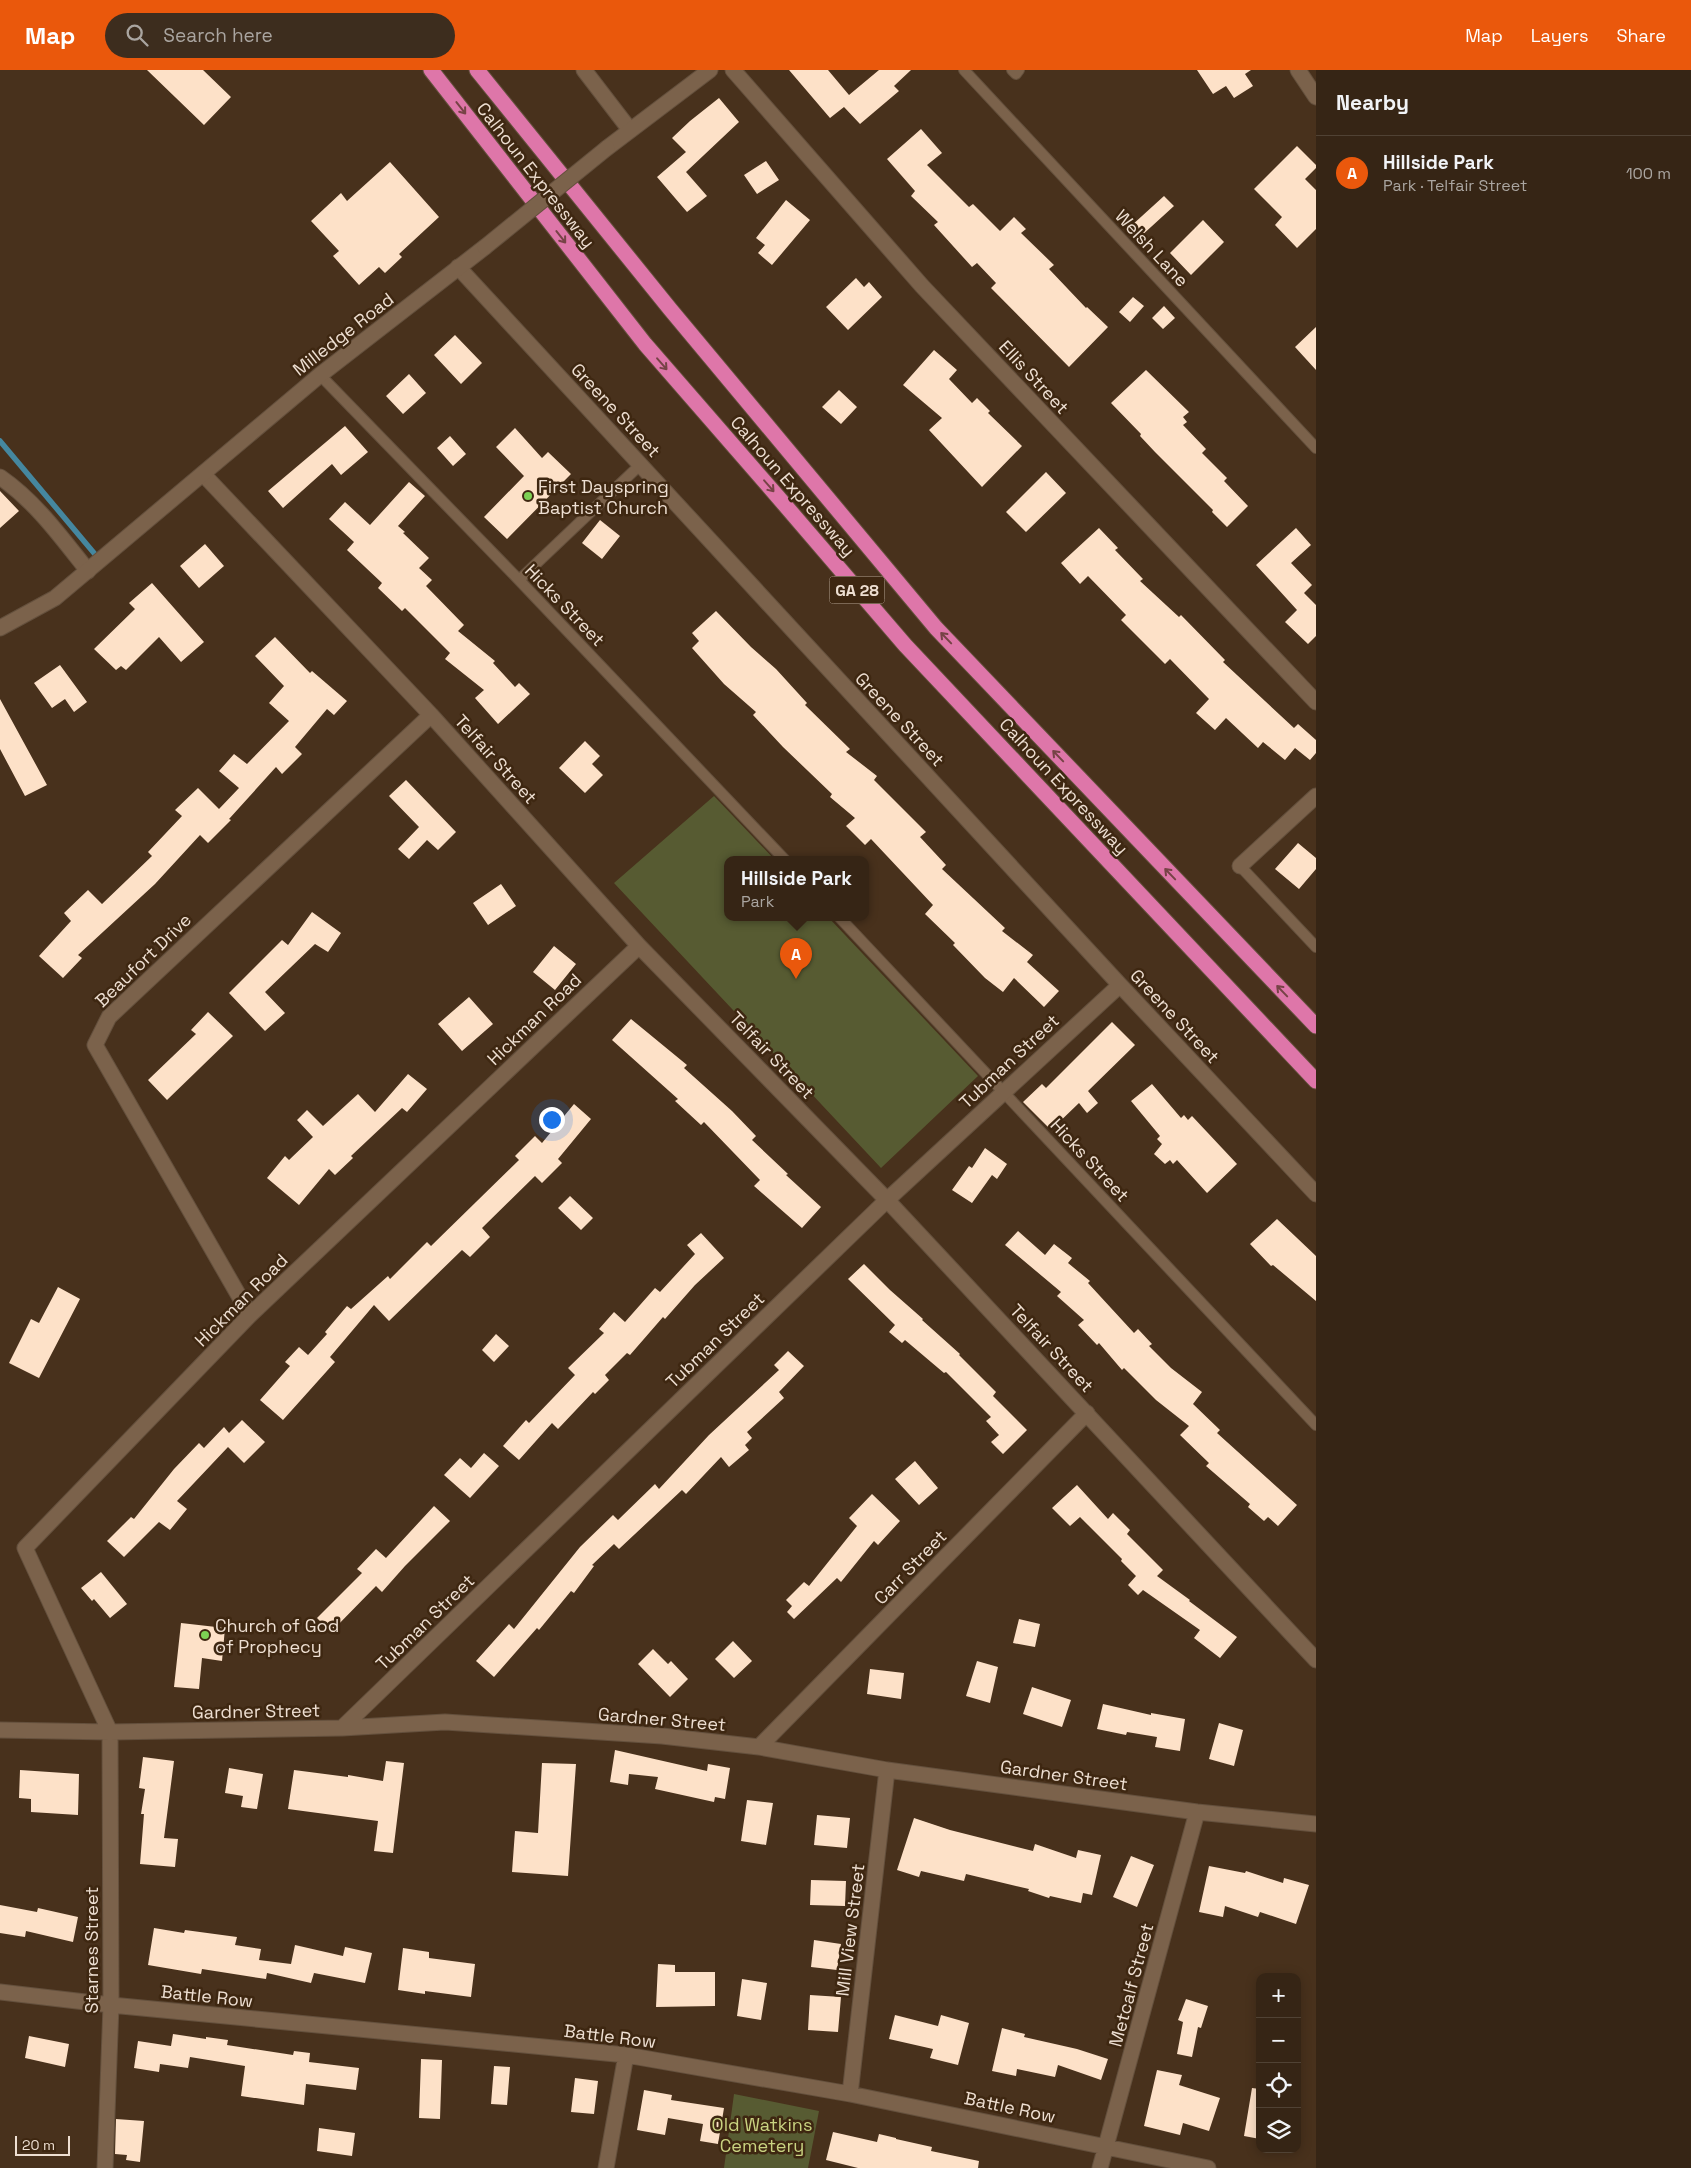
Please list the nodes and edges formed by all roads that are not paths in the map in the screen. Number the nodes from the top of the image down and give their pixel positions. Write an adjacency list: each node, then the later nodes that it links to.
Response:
1 (431, 70): 31 (highway, Calhoun Expressway / GA 28, one-way to 31)
2 (476, 70): 30 (highway, Calhoun Expressway / GA 28, one-way to 2)
3 (584, 70): 11 (street)
4 (710, 70): 11 (street, Milledge Road)
5 (733, 70): 21 (street, Ellis Street)
6 (964, 70): 14 (lane, Welsh Lane)
7 (1012, 70): 8 (lane)
8 (1019, 70)
9 (1298, 70): 10 (street)
10 (1316, 97)
11 (630, 130): 12 (street, Milledge Road, bridge)
12 (458, 267): 13 (street, Milledge Road); 15 (street, Greene Street)
13 (320, 375): 16 (street, Milledge Road); 19 (lane, Hicks Street)
14 (1316, 448)
15 (640, 464): 19 (lane); 29 (street, Greene Street)
16 (203, 474): 18 (street, Milledge Road); 22 (street, Telfair Street)
17 (0, 477): 18 (street)
18 (88, 571): 20 (street, Milledge Road)
19 (519, 580): 24 (lane, Hicks Street)
20 (0, 628)
21 (1316, 702)
22 (431, 715): 27 (street, Telfair Street); 35 (street, Beaufort Drive)
23 (1316, 796): 25 (street)
24 (781, 856)
25 (1240, 866): 28 (lane)
26 (843, 921): 32 (lane, Hicks Street)
27 (639, 946): 34 (street, Telfair Street); 35 (street, Hickman Road)
28 (1316, 947)
29 (1120, 985): 32 (street, Tubman Street); 33 (street, Greene Street)
30 (1316, 1026)
31 (1316, 1081)
32 (1004, 1090): 34 (street, Tubman Street); 37 (lane, Hicks Street)
33 (1316, 1194)
34 (887, 1200): 36 (street, Telfair Street); 39 (street, Tubman Street)
35 (250, 1315): 41 (street, Hickman Road)
36 (1087, 1412): 38 (street, Telfair Street); 42 (street, Carr Street)
37 (1316, 1426)
38 (1316, 1660)
39 (342, 1728): 41 (street, Gardner Street); 42 (street, Gardner Street)
40 (0, 1730): 41 (street, Gardner Street)
41 (110, 1732): 47 (street, Starnes Street)
42 (760, 1747): 43 (street, Gardner Street)
43 (887, 1770): 44 (street, Gardner Street); 49 (street, Mill View Street)
44 (1196, 1812): 45 (street, Gardner Street); 50 (street, Metcalf Street)
45 (1316, 1824)
46 (0, 1992): 47 (street, Battle Row)
47 (110, 2005): 48 (street, Battle Row); 51 (street, Starnes Street)
48 (626, 2055): 49 (street, Battle Row); 52 (street)
49 (850, 2094): 50 (street, Battle Row)
50 (1107, 2146): 53 (street, Metcalf Street); 54 (street, Battle Row)
51 (104, 2168)
52 (606, 2168)
53 (1100, 2168)
54 (1208, 2168)

